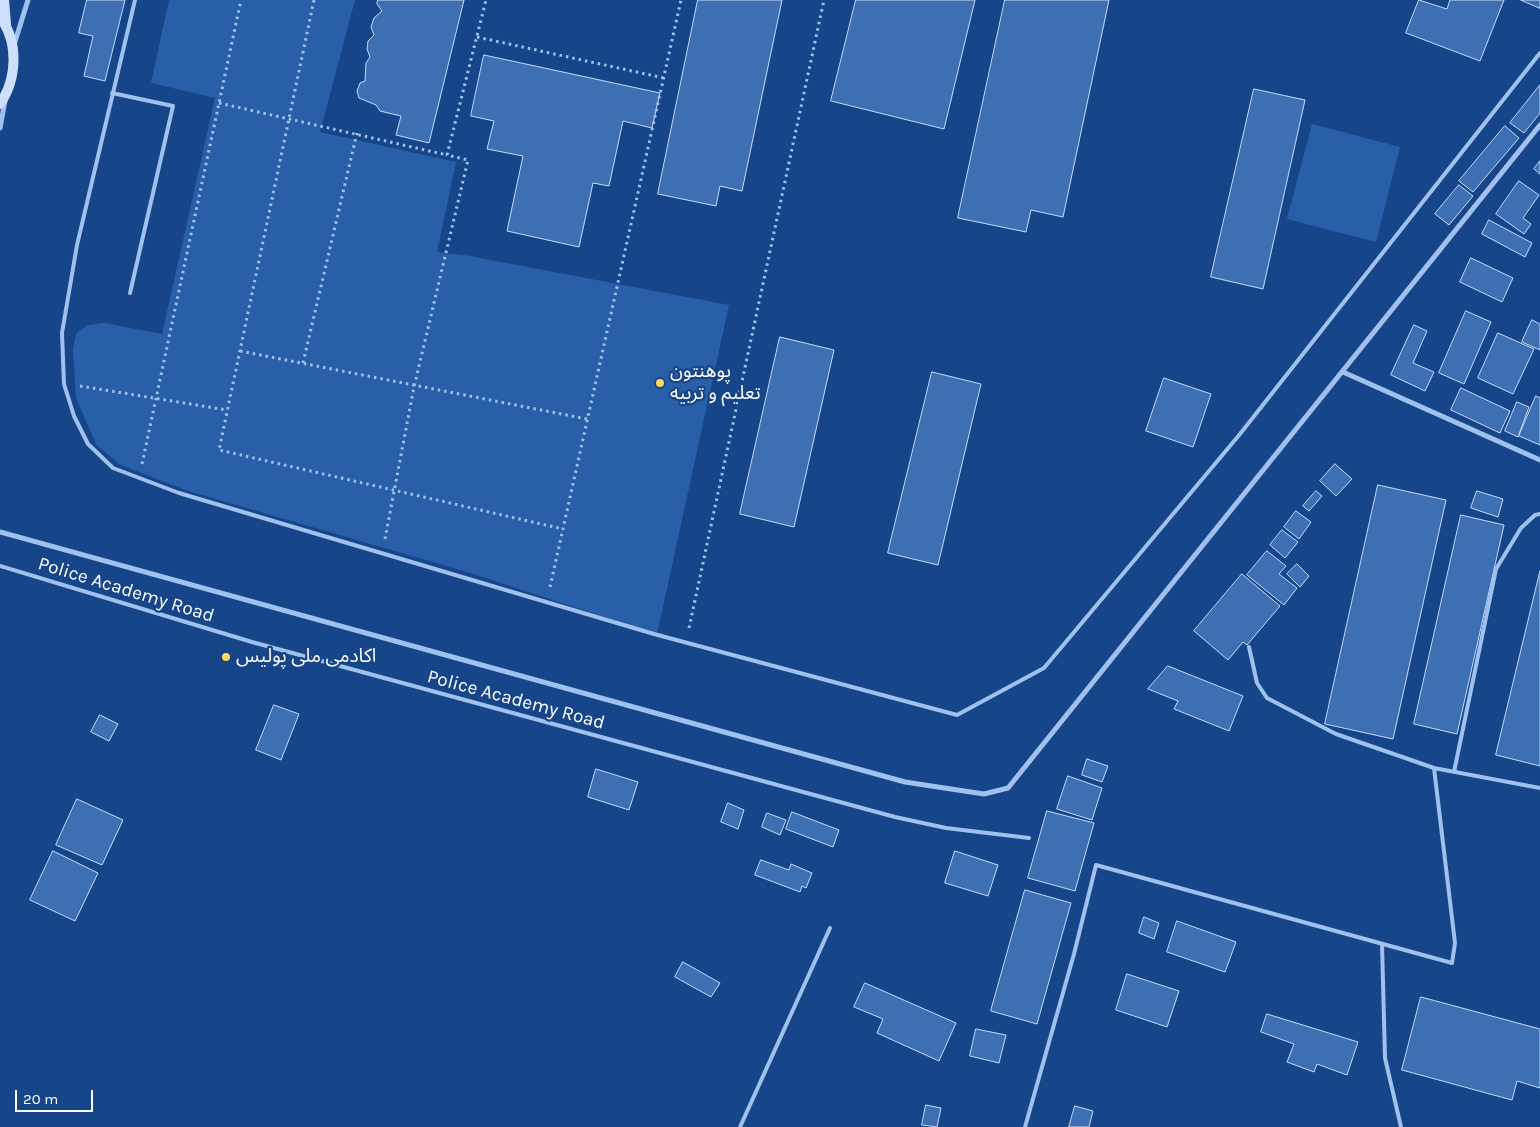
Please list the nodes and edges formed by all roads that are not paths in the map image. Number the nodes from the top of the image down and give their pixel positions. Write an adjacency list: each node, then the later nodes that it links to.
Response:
1 (4, 0): 4 (main road)
2 (28, 0): 5 (street)
3 (135, 0): 7 (lane)
4 (3, 21): 5 (main road)
5 (13, 48): 8 (main road)
6 (1540, 53): 7 (lane)
7 (112, 93): 11 (lane)
8 (3, 100): 10 (street)
9 (1540, 125): 12 (street)
10 (0, 128)
11 (130, 293)
12 (1343, 372): 13 (street); 15 (street)
13 (1540, 460)
14 (1540, 514): 19 (lane)
15 (0, 532)
16 (0, 566): 21 (lane, Police Academy Road)
17 (1249, 647): 18 (lane)
18 (1434, 768): 19 (lane); 23 (lane)
19 (1454, 772): 20 (lane)
20 (1540, 788)
21 (1029, 838)
22 (830, 928): 24 (lane)
23 (1382, 944): 25 (lane); 26 (lane)
24 (740, 1127)
25 (1025, 1127)
26 (1401, 1127)

